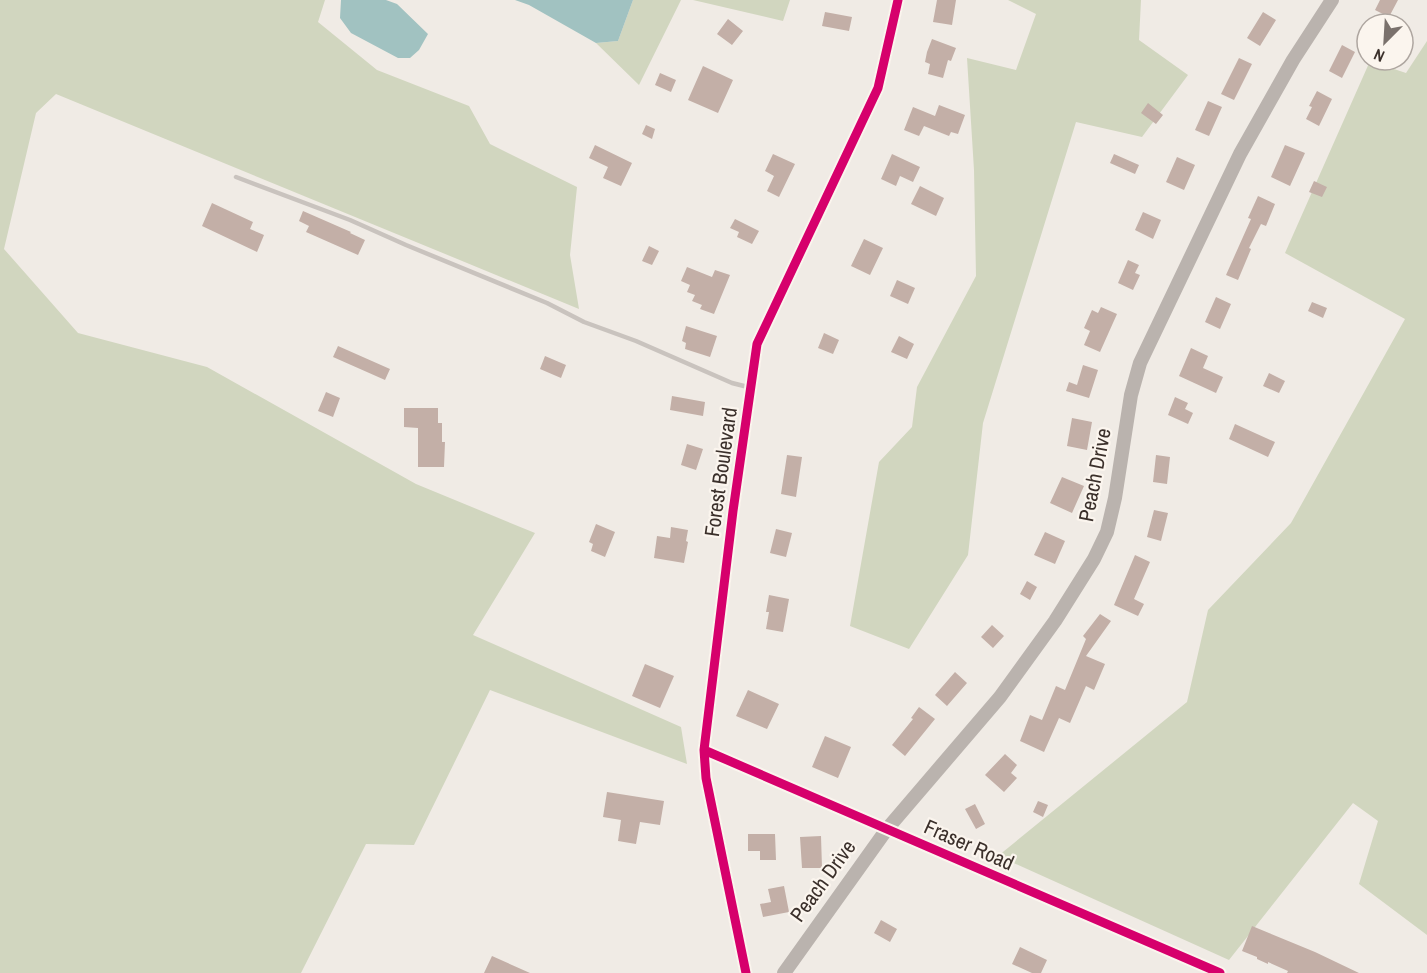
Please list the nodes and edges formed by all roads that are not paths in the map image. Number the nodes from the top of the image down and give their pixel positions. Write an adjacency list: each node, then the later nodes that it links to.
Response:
1 (898, 0): 4 (street, Forest Boulevard)
2 (1332, 0): 6 (main road, Peach Drive)
3 (236, 177): 4 (lane)
4 (751, 388): 5 (street, Forest Boulevard)
5 (704, 750): 6 (street, Fraser Road); 7 (street, Forest Boulevard)
6 (887, 829): 8 (main road, Peach Drive); 9 (street, Fraser Road)
7 (746, 973)
8 (784, 973)
9 (1220, 973)

